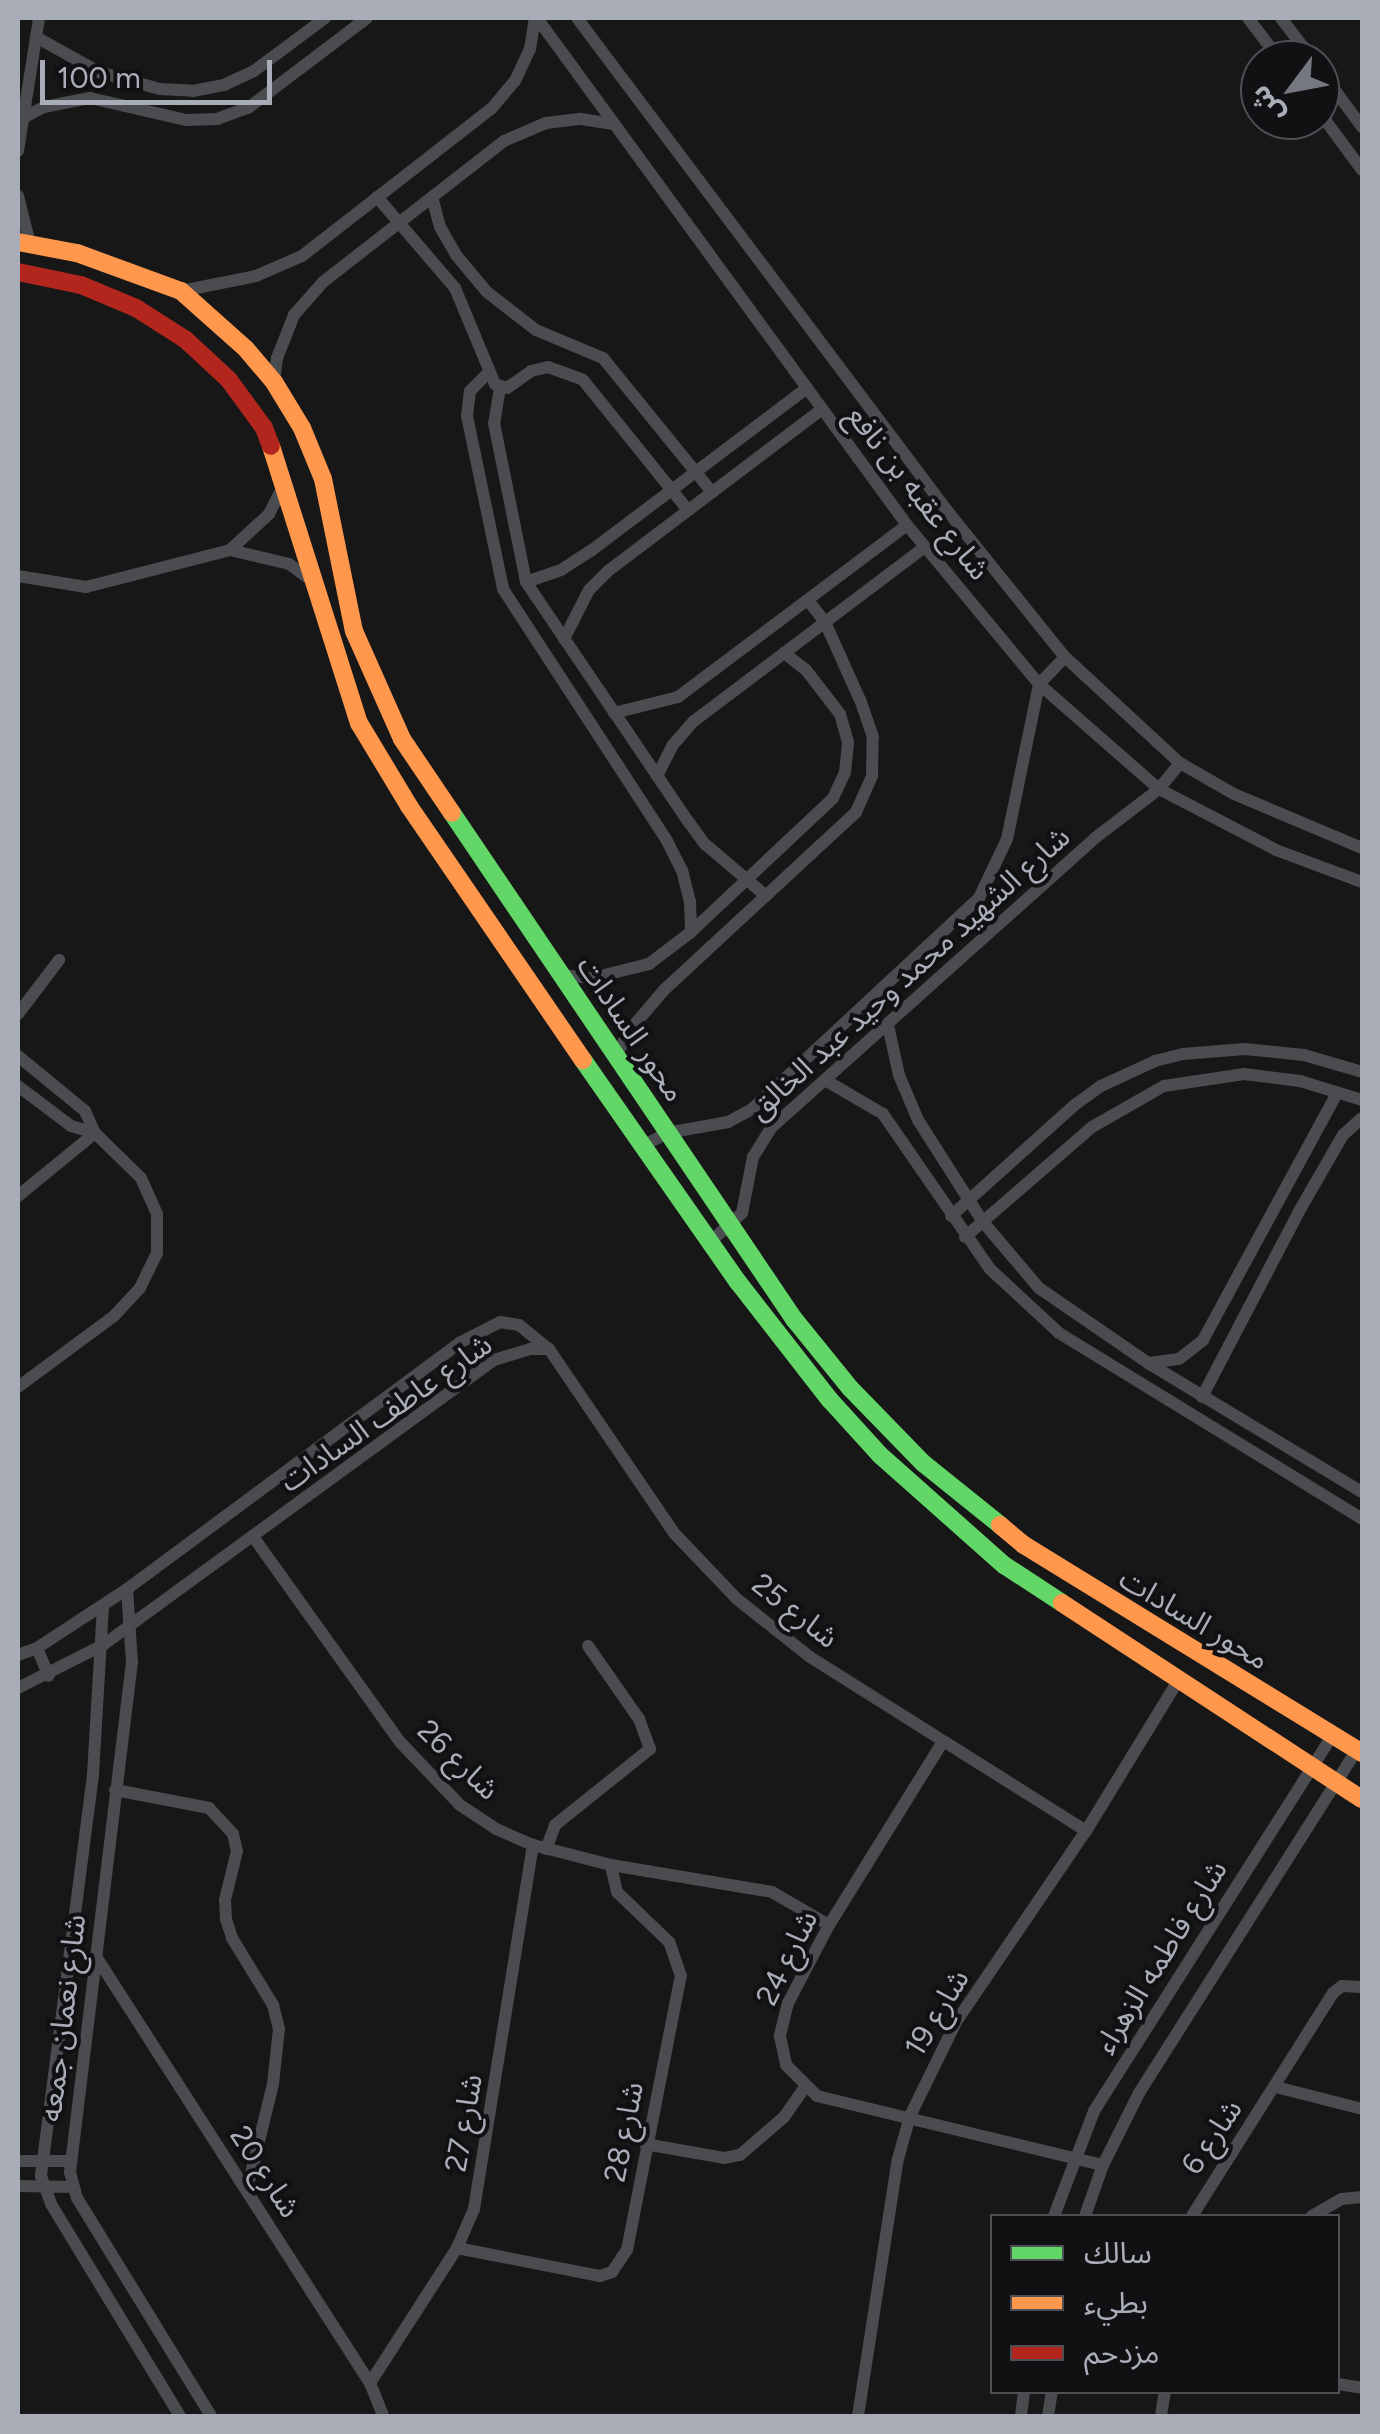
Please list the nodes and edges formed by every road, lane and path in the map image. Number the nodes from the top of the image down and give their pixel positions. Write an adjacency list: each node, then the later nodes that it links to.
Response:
1 (39, 18): 8 (street)
2 (326, 18): 7 (street); 8 (street)
3 (366, 18): 7 (street)
4 (536, 18): 13 (street, شارع عقبه بن نافع); 19 (street)
5 (577, 18): 47 (street, شارع عقبه بن نافع)
6 (1248, 18): 9 (street)
7 (343, 36): 12 (street)
8 (36, 37): 10 (street)
9 (1265, 40)
10 (24, 74): 12 (street)
11 (1340, 97): 14 (street)
12 (23, 118): 16 (street)
13 (614, 124): 20 (street); 30 (street, شارع عقبه بن نافع)
14 (1362, 126)
15 (1340, 140): 17 (street)
16 (18, 151)
17 (1362, 170)
18 (18, 196): 22 (street)
19 (377, 197): 21 (street); 24 (street)
20 (432, 197): 21 (street); 25 (street)
21 (397, 223): 27 (street); 28 (street)
22 (24, 242): 24 (street, محور السادات)
23 (18, 272): 33 (street, محور السادات)
24 (181, 291): 28 (street, محور السادات)
25 (556, 341): 26 (street); 32 (street)
26 (548, 367): 29 (street); 34 (street)
27 (488, 373): 29 (street); 57 (street)
28 (274, 382): 59 (street, محور السادات)
29 (500, 387): 42 (street)
30 (806, 388): 31 (street, شارع عقبه بن نافع); 32 (street)
31 (822, 409): 35 (street); 37 (street, شارع عقبه بن نافع)
32 (696, 472): 34 (street); 35 (street)
33 (285, 482): 39 (street); 41 (street, محور السادات)
34 (672, 490): 36 (street); 42 (street)
35 (712, 492): 36 (street)
36 (688, 510): 45 (street)
37 (907, 525): 38 (street, شارع عقبه بن نافع); 43 (street)
38 (924, 547): 44 (street); 48 (street, شارع عقبه بن نافع)
39 (230, 550): 40 (street); 41 (street)
40 (18, 576)
41 (312, 581): 72 (street, محور السادات)
42 (526, 582): 45 (street)
43 (808, 600): 44 (street); 49 (street)
44 (825, 622): 46 (street); 56 (street)
45 (564, 639): 49 (street)
46 (784, 653): 51 (street); 54 (street)
47 (1065, 657): 48 (street); 50 (street, شارع عقبه بن نافع)
48 (1039, 684): 52 (street, شارع عقبه بن نافع); 71 (street, شارع الشهيد محمد وحيد عبد الخالق)
49 (614, 713): 51 (street)
50 (1180, 763): 52 (street, شارع الشهيد محمد وحيد عبد الخالق); 53 (street, شارع عقبه بن نافع)
51 (657, 776): 54 (street)
52 (1159, 789): 55 (street, شارع عقبه بن نافع); 61 (street, شارع الشهيد محمد وحيد عبد الخالق)
53 (1362, 848)
54 (750, 878): 56 (street); 57 (street)
55 (1362, 882)
56 (766, 896): 62 (street)
57 (691, 932): 59 (street)
58 (59, 960): 60 (street)
59 (562, 975): 62 (street, محور السادات)
60 (18, 1014)
61 (888, 1025): 65 (street, شارع الشهيد محمد وحيد عبد الخالق); 74 (street)
62 (617, 1054): 71 (street, محور السادات)
63 (18, 1056): 70 (street)
64 (1362, 1072): 74 (street)
65 (825, 1080): 75 (street); 77 (street, شارع الشهيد محمد وحيد عبد الخالق)
66 (18, 1086): 70 (street)
67 (1336, 1093): 68 (street); 76 (street); 81 (street)
68 (1362, 1100)
69 (1362, 1118): 83 (street)
70 (95, 1133): 73 (street); 82 (street)
71 (667, 1133): 72 (street, شارع الشهيد محمد وحيد عبد الخالق); 77 (street, محور السادات)
72 (642, 1146): 79 (street, محور السادات)
73 (18, 1196)
74 (969, 1200): 75 (street); 76 (street)
75 (952, 1216): 78 (street)
76 (983, 1222): 78 (street); 81 (street)
77 (733, 1226): 79 (street); 98 (street, محور السادات)
78 (965, 1237): 86 (street)
79 (709, 1243): 96 (street, محور السادات)
80 (549, 1349): 87 (street, شارع عاطف السادات); 88 (street, شارع عاطف السادات); 99 (street, شارع 25)
81 (1148, 1363): 83 (street)
82 (18, 1387)
83 (1202, 1397): 85 (street)
84 (1362, 1473): 85 (street)
85 (1359, 1490)
86 (1362, 1519)
87 (254, 1538): 90 (street, شارع عاطف السادات); 106 (street, شارع 26)
88 (127, 1589): 89 (street, شارع عاطف السادات); 90 (street, شارع نعمان جمعه)
89 (103, 1606): 91 (street, شارع نعمان جمعه); 93 (street, شارع عاطف السادات)
90 (132, 1625): 91 (street, شارع عاطف السادات); 103 (street, شارع نعمان جمعه)
91 (104, 1645): 95 (street, شارع عاطف السادات); 119 (street, شارع نعمان جمعه)
92 (588, 1646): 106 (street)
93 (37, 1648): 94 (street, شارع عاطف السادات); 95 (street)
94 (18, 1655)
95 (49, 1676): 97 (street, شارع عاطف السادات)
96 (1178, 1681): 101 (street, محور السادات); 105 (street, شارع 19)
97 (18, 1688)
98 (1333, 1734): 100 (street, محور السادات); 101 (street, شارع فاطمه الزهراء)
99 (942, 1743): 105 (street, شارع 25); 108 (street, شارع 24)
100 (1360, 1751): 102 (street, شارع فاطمه الزهراء)
101 (1311, 1766): 102 (street, محور السادات); 116 (street, شارع فاطمه الزهراء)
102 (1336, 1782): 104 (street, محور السادات); 120 (street, شارع فاطمه الزهراء)
103 (116, 1790): 109 (street, شارع نعمان جمعه); 124 (street)
104 (1362, 1799)
105 (1086, 1830): 114 (street, شارع 19)
106 (539, 1847): 107 (street, شارع 26); 130 (street, شارع 27)
107 (611, 1865): 108 (street, شارع 26); 115 (street, شارع 28)
108 (829, 1925): 112 (street, شارع 24)
109 (97, 1958): 117 (street, شارع نعمان جمعه); 124 (street, شارع 20)
110 (1362, 1987): 111 (street, شارع 6)
111 (1276, 2087): 113 (street, شارع 6); 128 (street, شارع 6)
112 (804, 2088): 114 (street); 115 (street)
113 (1362, 2109)
114 (910, 2116): 116 (street); 135 (street, شارع 19)
115 (646, 2144): 130 (street, شارع 28)
116 (1074, 2158): 120 (street); 126 (street, شارع فاطمه الزهراء)
117 (71, 2161): 119 (street); 122 (street, شارع نعمان جمعه)
118 (18, 2162): 119 (street)
119 (41, 2164): 123 (street, شارع نعمان جمعه)
120 (1103, 2165): 127 (street, شارع فاطمه الزهراء)
121 (18, 2186): 123 (street)
122 (73, 2188): 123 (street); 133 (street, شارع نعمان جمعه)
123 (44, 2189): 132 (street, شارع نعمان جمعه)
124 (247, 2190): 131 (street, شارع 20)
125 (1362, 2197): 129 (street)
126 (1055, 2214)
127 (1086, 2214)
128 (1193, 2214)
129 (1316, 2214)
130 (457, 2248): 131 (street, شارع 27)
131 (370, 2382): 134 (street, شارع 20)
132 (180, 2416)
133 (211, 2416)
134 (383, 2416)
135 (858, 2416)

